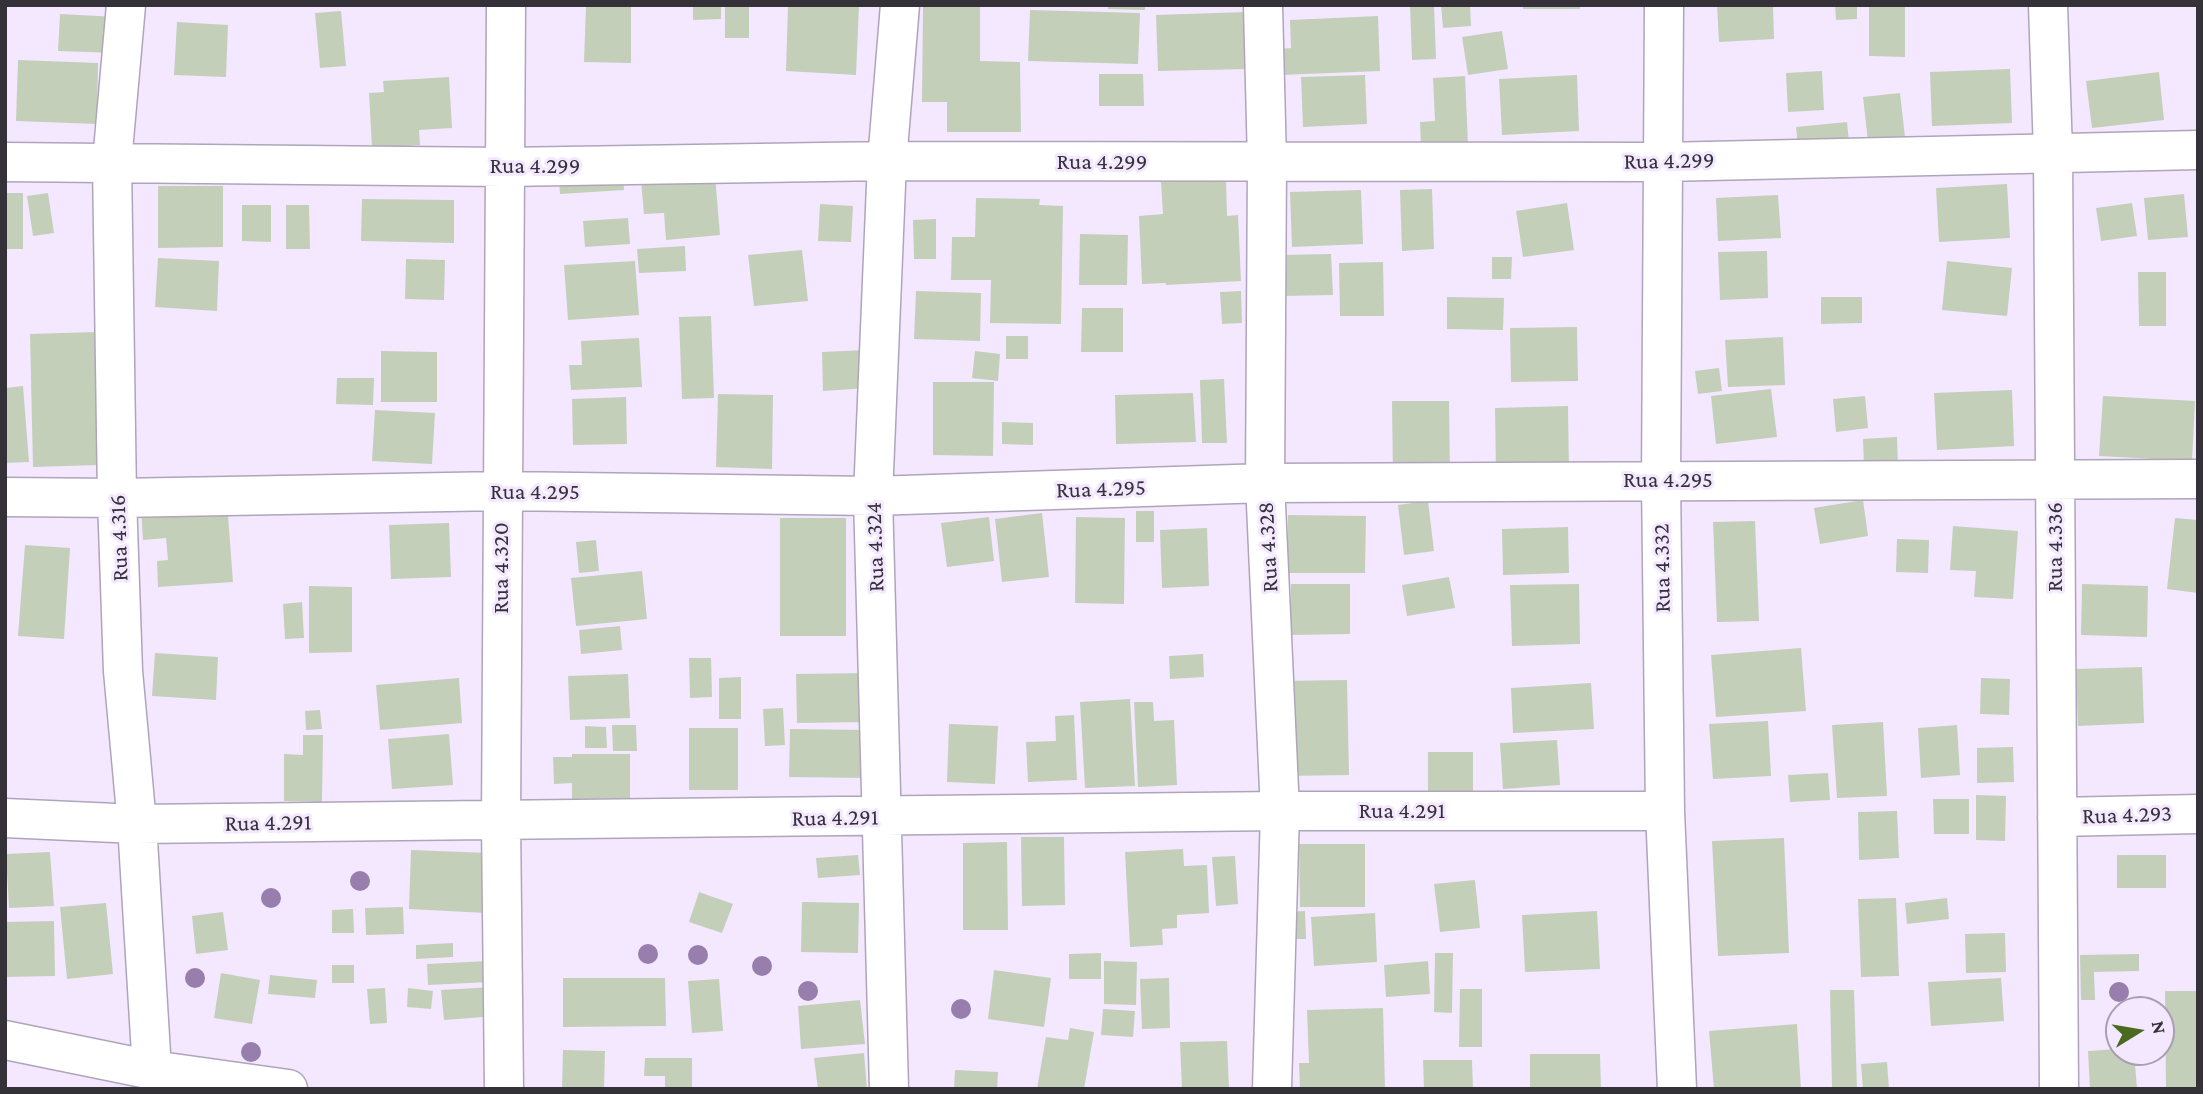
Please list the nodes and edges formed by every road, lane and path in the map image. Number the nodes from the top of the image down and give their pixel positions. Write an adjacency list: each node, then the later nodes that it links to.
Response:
1 (127, 5): 11 (street, Rua 4.316)
2 (506, 5): 14 (street, Rua 4.320)
3 (900, 5): 9 (street, Rua 4.324)
4 (1264, 5): 13 (street, Rua 4.328)
5 (1664, 5): 12 (street, Rua 4.332)
6 (2048, 5): 8 (street, Rua 4.336)
7 (2198, 150): 8 (street, Rua 4.299)
8 (2053, 152): 12 (street, Rua 4.299); 17 (street, Rua 4.336)
9 (887, 161): 13 (street, Rua 4.299); 14 (street, Rua 4.299); 20 (street, Rua 4.324)
10 (5, 162): 11 (street, Rua 4.299)
11 (112, 162): 14 (street, Rua 4.299); 22 (street, Rua 4.316)
12 (1663, 162): 13 (street, Rua 4.299); 16 (street, Rua 4.332)
13 (1267, 163): 18 (street, Rua 4.328)
14 (504, 167): 19 (street, Rua 4.320)
15 (2198, 479): 17 (street, Rua 4.295)
16 (1661, 480): 17 (street, Rua 4.295); 18 (street, Rua 4.295); 24 (street, Rua 4.332)
17 (2055, 480): 27 (street, Rua 4.336)
18 (1265, 483): 20 (street, Rua 4.295); 23 (street, Rua 4.328)
19 (502, 491): 20 (street, Rua 4.295); 22 (street, Rua 4.295); 29 (street, Rua 4.320)
20 (873, 496): 26 (street, Rua 4.324)
21 (5, 497): 22 (street, Rua 4.295)
22 (117, 498): 30 (street, Rua 4.316)
23 (1280, 811): 24 (street, Rua 4.291); 26 (street, Rua 4.291); 36 (street, Rua 4.328)
24 (1665, 811): 37 (street, Rua 4.332)
25 (2198, 814): 27 (street, Rua 4.293)
26 (883, 817): 29 (street, Rua 4.291); 35 (street, Rua 4.324)
27 (2057, 817): 38 (street, Rua 4.336)
28 (5, 818): 30 (street, Rua 4.291)
29 (501, 821): 30 (street, Rua 4.291); 34 (street, Rua 4.320)
30 (137, 824): 32 (street, Rua 4.316)
31 (5, 1040): 32 (street)
32 (152, 1070): 33 (street)
33 (288, 1089)
34 (504, 1089)
35 (889, 1089)
36 (1272, 1089)
37 (1677, 1089)
38 (2059, 1089)

